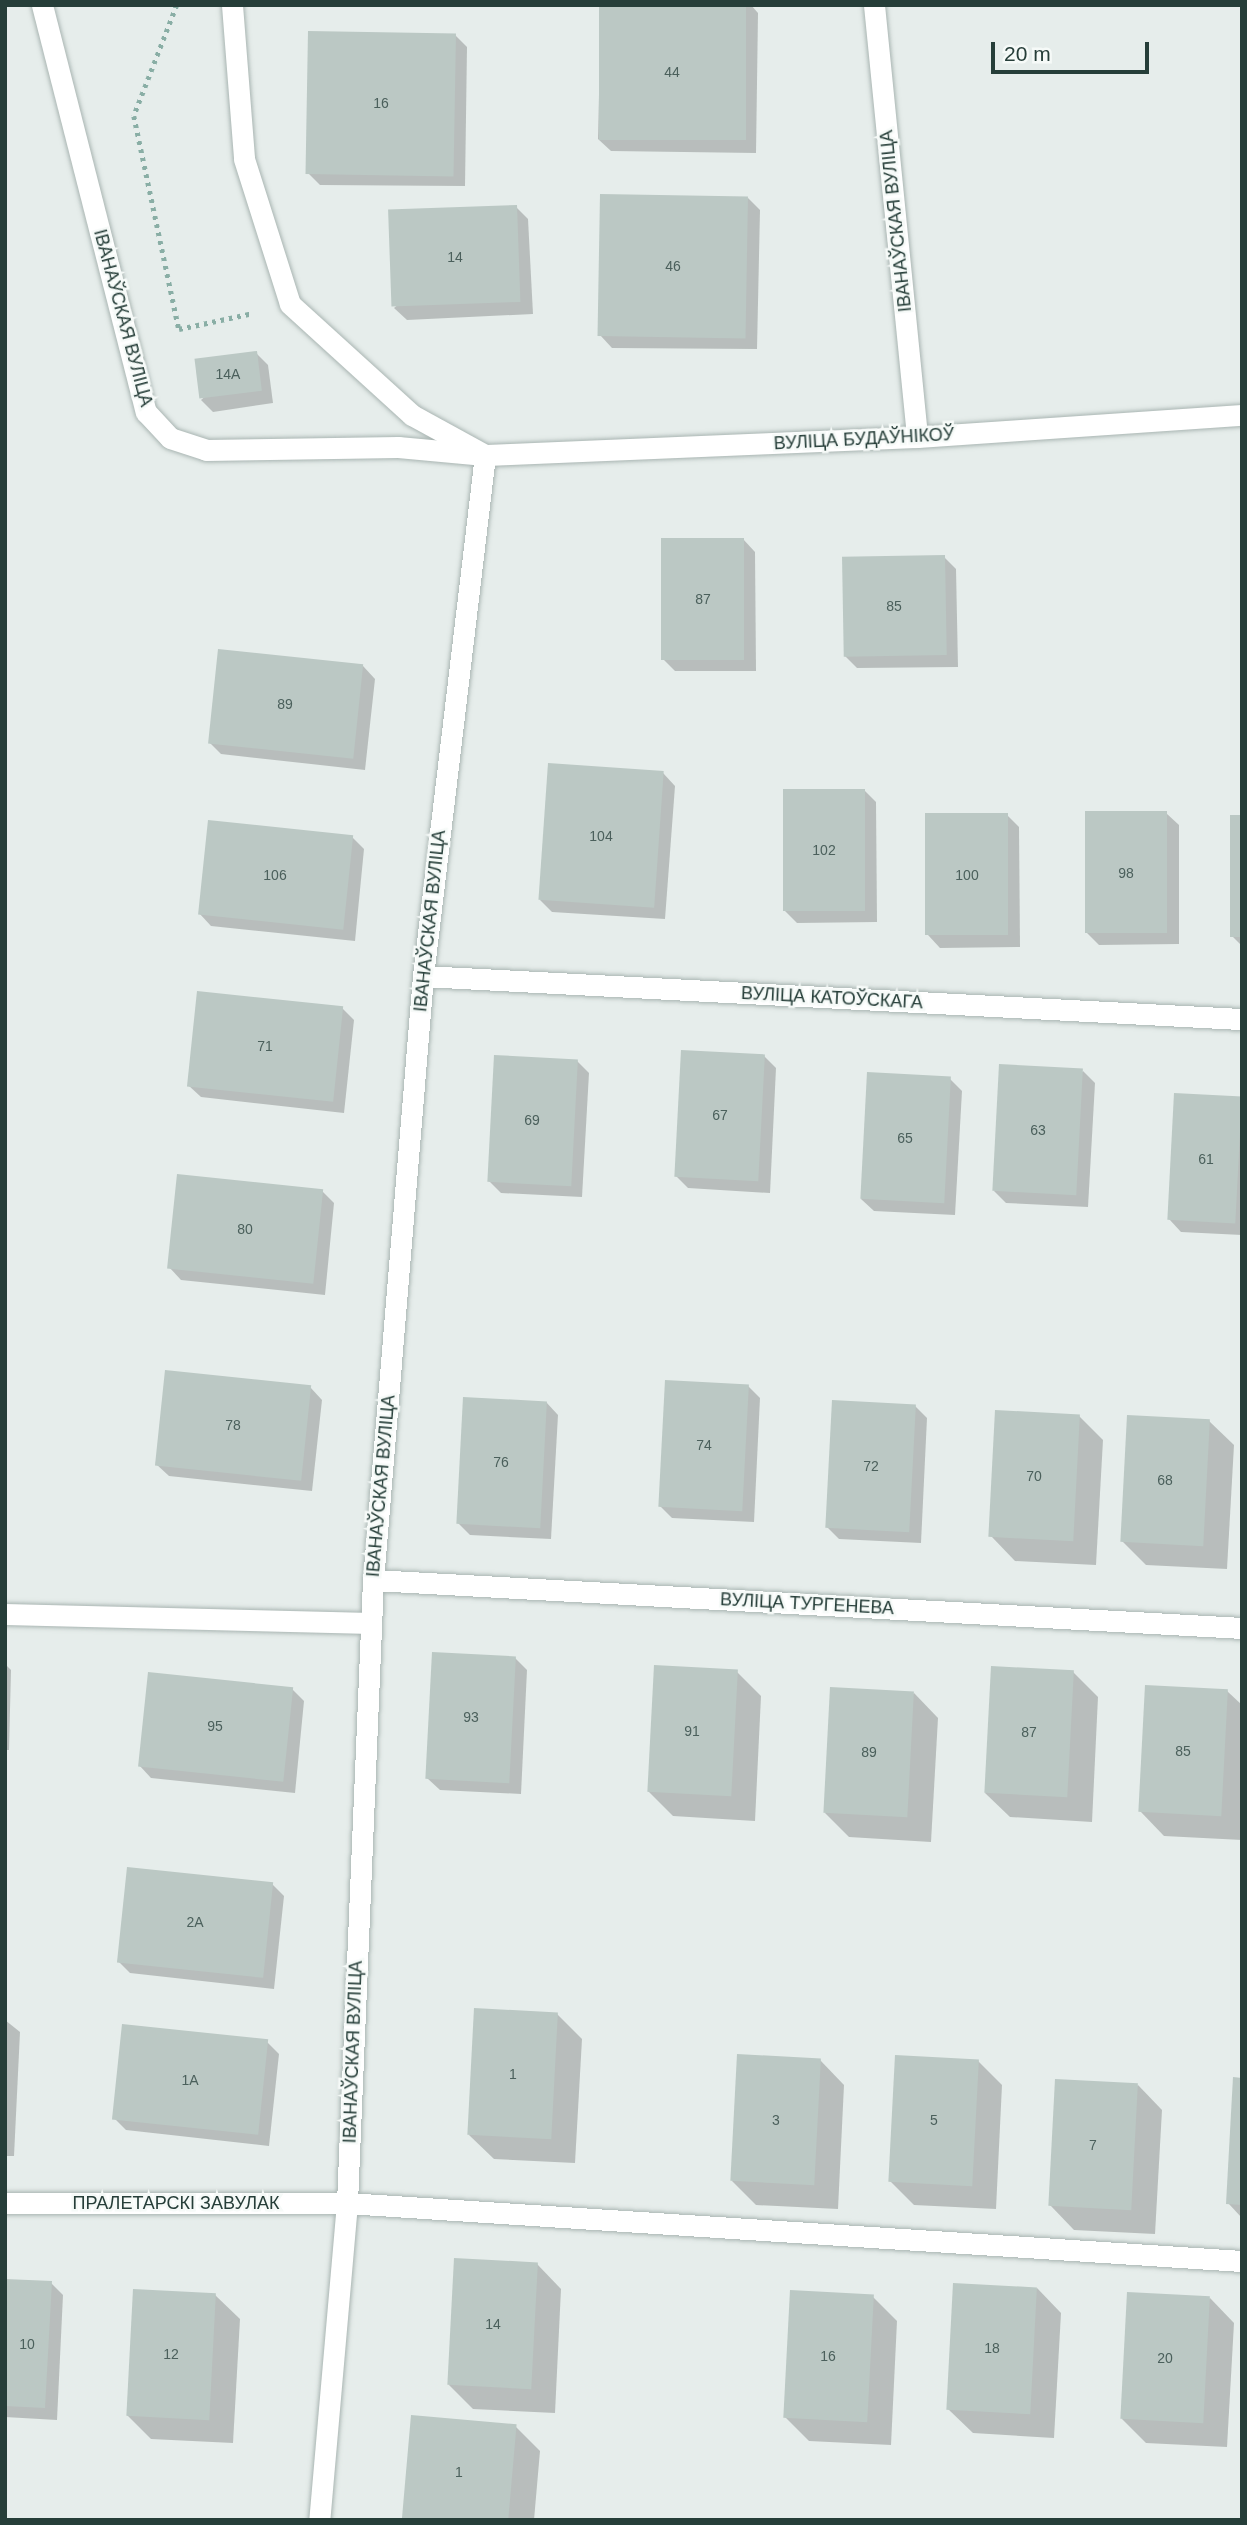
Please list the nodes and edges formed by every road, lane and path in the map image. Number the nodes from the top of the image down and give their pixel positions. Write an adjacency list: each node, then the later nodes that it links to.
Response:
1 (42, 5): 8 (street, ІВАНАЎСКАЯ ВУЛІЦА)
2 (177, 5): 5 (path)
3 (232, 5): 8 (street)
4 (874, 5): 7 (street, ІВАНАЎСКАЯ ВУЛІЦА)
5 (258, 312)
6 (1242, 415): 7 (street, ВУЛІЦА БУДАЎНІКОЎ)
7 (917, 438): 8 (street, ВУЛІЦА БУДАЎНІКОЎ)
8 (485, 455): 9 (street, ІВАНАЎСКАЯ ВУЛІЦА)
9 (423, 976): 10 (street, ВУЛІЦА КАТОЎСКАГА); 11 (street, ІВАНАЎСКАЯ ВУЛІЦА)
10 (1242, 1019)
11 (373, 1580): 13 (street, ІВАНАЎСКАЯ ВУЛІЦА); 14 (street, ВУЛІЦА ТУРГЕНЕВА)
12 (5, 1614): 13 (street)
13 (372, 1623): 16 (street, ІВАНАЎСКАЯ ВУЛІЦА)
14 (1242, 1628)
15 (5, 2203): 16 (street, ПРАЛЕТАРСКІ ЗАВУЛАК)
16 (347, 2203): 17 (street, ПРАЛЕТАРСКІ ЗАВУЛАК); 18 (street, ІВАНАЎСКАЯ ВУЛІЦА)
17 (1242, 2260)
18 (318, 2520)

